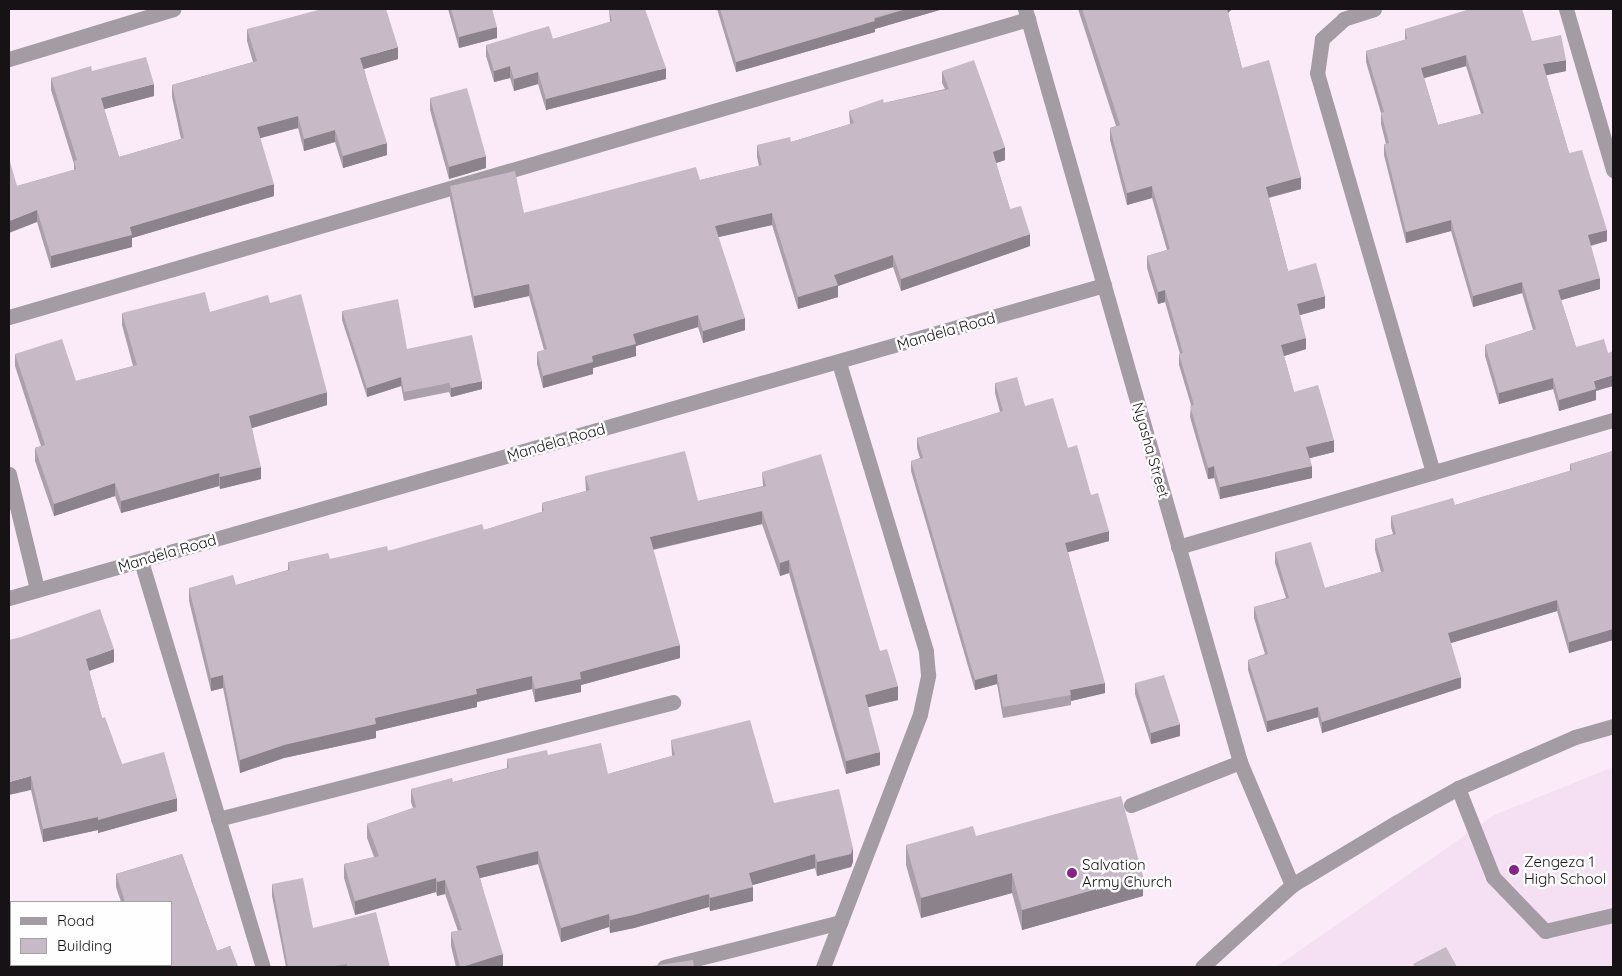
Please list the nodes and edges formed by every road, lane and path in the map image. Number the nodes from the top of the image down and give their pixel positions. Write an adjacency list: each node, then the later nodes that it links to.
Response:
1 (174, 9): 5 (street)
2 (1374, 9): 11 (street)
3 (1566, 9): 6 (street)
4 (1026, 14): 7 (street, Nyasha Street); 8 (street)
5 (9, 59)
6 (1613, 170)
7 (1104, 286): 9 (street, Mandela Road); 13 (street, Nyasha Street)
8 (9, 317)
9 (839, 363): 14 (street, Mandela Road); 25 (street)
10 (1613, 420): 11 (street)
11 (1432, 473): 13 (street)
12 (9, 474): 15 (street)
13 (1178, 547): 19 (street, Nyasha Street)
14 (141, 560): 15 (street, Mandela Road); 22 (street)
15 (36, 589): 16 (street, Mandela Road)
16 (9, 598)
17 (673, 702): 22 (street)
18 (1613, 726): 20 (street)
19 (1240, 762): 21 (street); 23 (street, Nyasha Street)
20 (1458, 788): 23 (street); 24 (street)
21 (1130, 805)
22 (218, 819): 26 (street)
23 (1292, 885): 29 (street)
24 (1613, 915)
25 (840, 922): 27 (street); 28 (street)
26 (263, 967)
27 (664, 967)
28 (823, 967)
29 (1202, 967)

